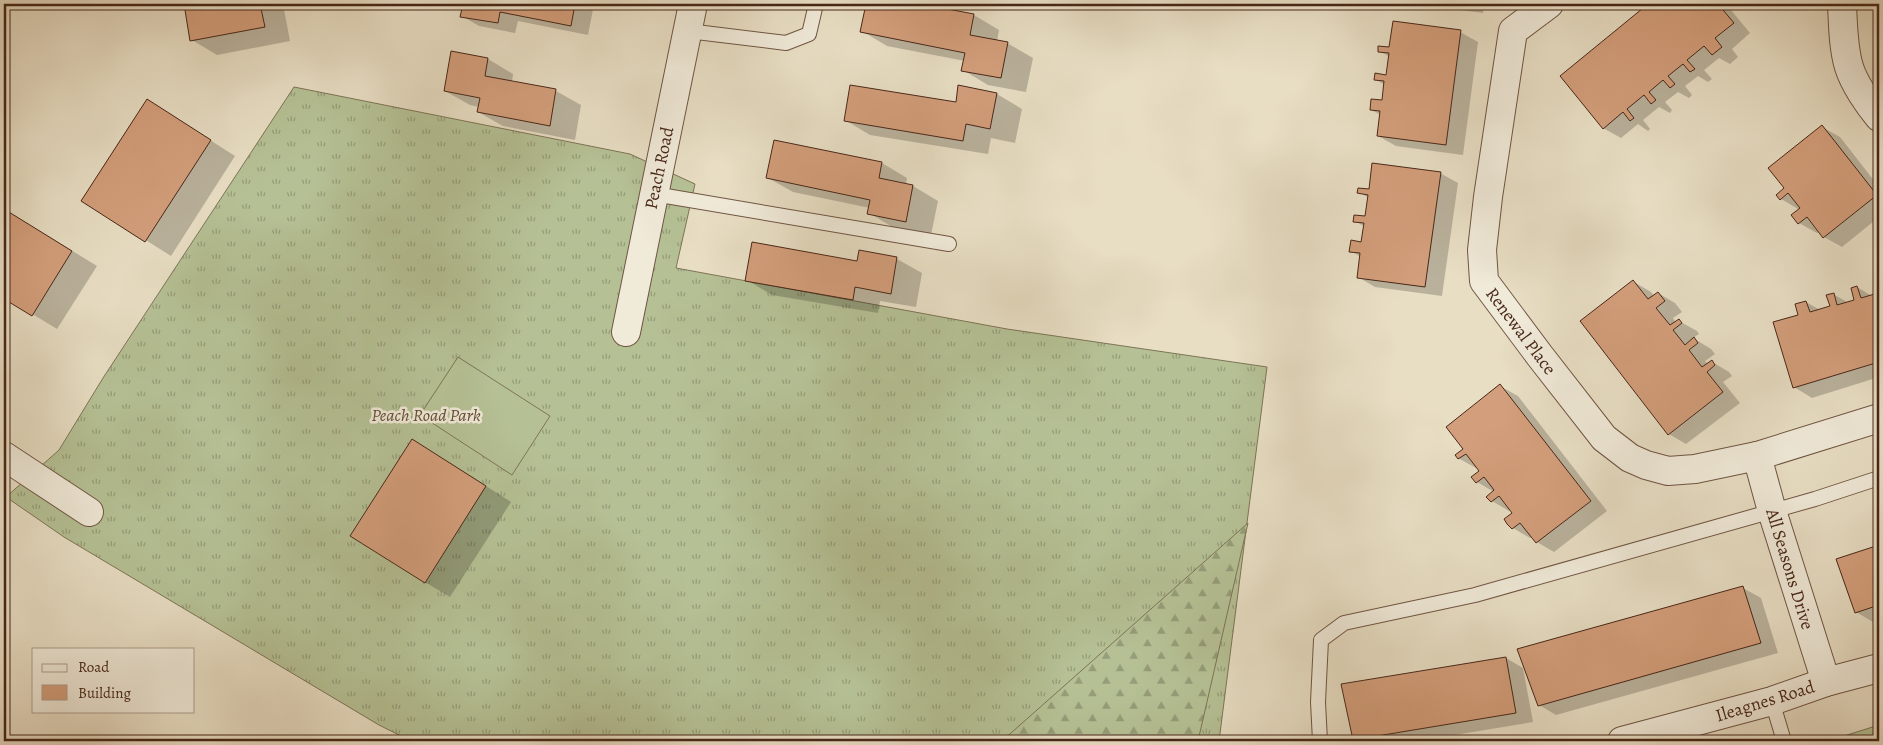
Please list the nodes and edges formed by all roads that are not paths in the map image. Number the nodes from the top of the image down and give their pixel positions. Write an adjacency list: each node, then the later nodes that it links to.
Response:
1 (693, 4): 6 (street, Peach Road)
2 (816, 4): 6 (lane)
3 (1517, 4): 7 (street, Renewal Place)
4 (1549, 4): 7 (street)
5 (1842, 4): 8 (street)
6 (688, 31): 9 (street, Peach Road)
7 (1513, 31): 14 (street, Renewal Place)
8 (1879, 117)
9 (654, 194): 10 (lane); 11 (street, Peach Road)
10 (949, 244)
11 (626, 332)
12 (1879, 418): 14 (street, Renewal Place)
13 (4, 456): 17 (street)
14 (1757, 456): 16 (street, All Seasons Drive)
15 (1879, 478): 16 (lane)
16 (1772, 511): 19 (street, All Seasons Drive); 21 (lane)
17 (89, 512)
18 (1879, 668): 19 (street, Ileagnes Road)
19 (1826, 682): 20 (street, Ileagnes Road)
20 (1772, 701): 22 (street, Ileagnes Road); 23 (lane)
21 (1320, 741)
22 (1622, 741)
23 (1784, 741)

